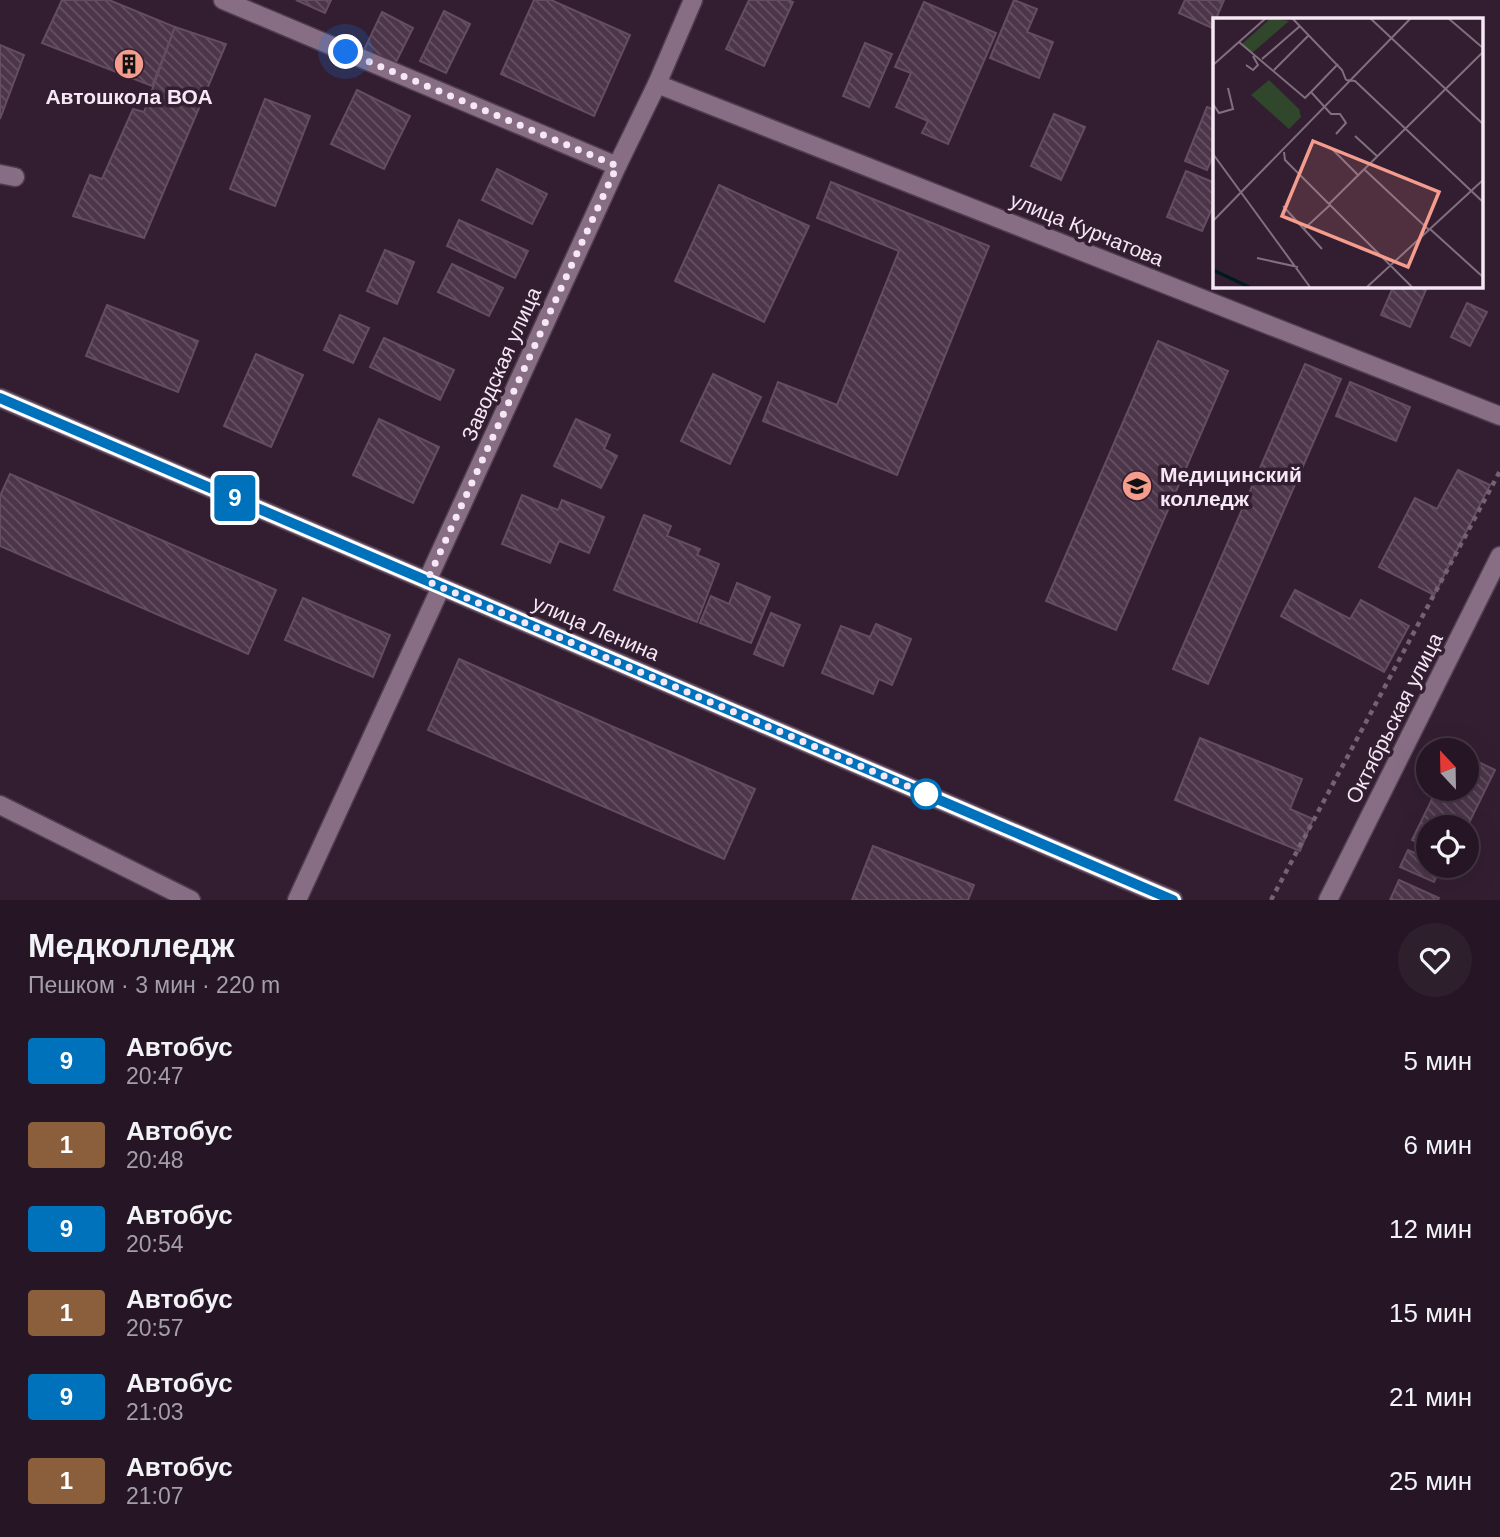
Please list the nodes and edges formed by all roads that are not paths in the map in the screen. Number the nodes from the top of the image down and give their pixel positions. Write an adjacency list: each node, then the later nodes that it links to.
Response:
1 (223, 0): 4 (street)
2 (693, 0): 3 (street, Заводская улица)
3 (657, 84): 4 (street, Заводская улица); 6 (street, улица Курчатова)
4 (617, 166): 8 (street, Заводская улица)
5 (0, 398): 8 (street, улица Ленина)
6 (1500, 416)
7 (1500, 556): 13 (street, Октябрьская улица)
8 (434, 584): 11 (street, Заводская улица); 12 (street, улица Ленина)
9 (0, 805): 10 (street)
10 (191, 900)
11 (297, 900)
12 (1173, 900)
13 (1328, 900)

